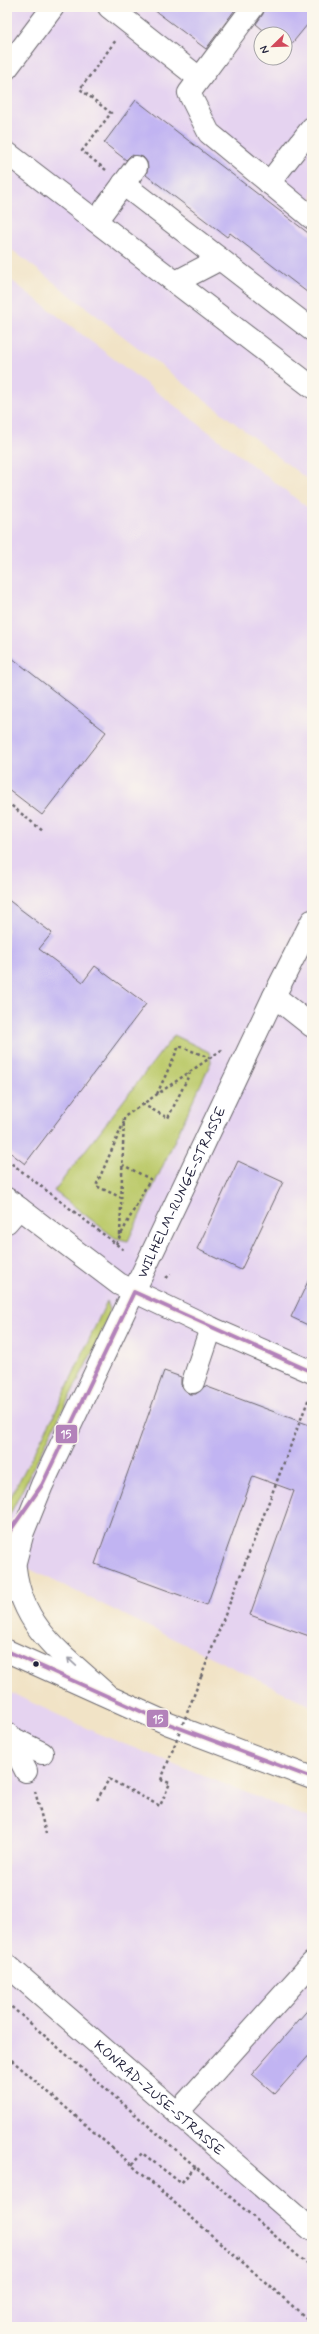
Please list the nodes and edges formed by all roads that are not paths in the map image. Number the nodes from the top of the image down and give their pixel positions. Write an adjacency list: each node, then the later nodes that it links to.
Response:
1 (53, 7): 4 (street)
2 (109, 7): 5 (street)
3 (253, 7): 5 (street)
4 (7, 68)
5 (199, 78): 8 (street)
6 (312, 128): 8 (street)
7 (7, 152): 10 (street)
8 (269, 183): 9 (street)
9 (312, 218)
10 (96, 221): 11 (street); 12 (street)
11 (220, 258): 12 (street); 13 (street)
12 (176, 282): 14 (street)
13 (312, 330)
14 (312, 387)
15 (312, 921): 16 (street, WILHELM-RUNGE-STRASSE)
16 (274, 996): 17 (street); 19 (street, WILHELM-RUNGE-STRASSE)
17 (312, 1026)
18 (11, 1210): 19 (street)
19 (134, 1292): 20 (street); 23 (street, WILHELM-RUNGE-STRASSE)
20 (211, 1328): 21 (street); 22 (street)
21 (312, 1372)
22 (193, 1382)
23 (42, 1485): 24 (street, WILHELM-RUNGE-STRASSE); 25 (street, WILHELM-RUNGE-STRASSE)
24 (7, 1534)
25 (15, 1560): 26 (street, WILHELM-RUNGE-STRASSE); 28 (street, WILHELM-RUNGE-STRASSE, one-way to 25)
26 (7, 1592)
27 (7, 1651): 28 (street)
28 (111, 1699): 31 (street)
29 (8, 1735): 30 (street); 32 (street)
30 (42, 1753)
31 (312, 1778)
32 (30, 1779)
33 (312, 1963): 35 (street)
34 (7, 1965): 35 (street, KONRAD-ZUSE-STRASSE)
35 (177, 2113): 36 (street, KONRAD-ZUSE-STRASSE)
36 (312, 2230)

